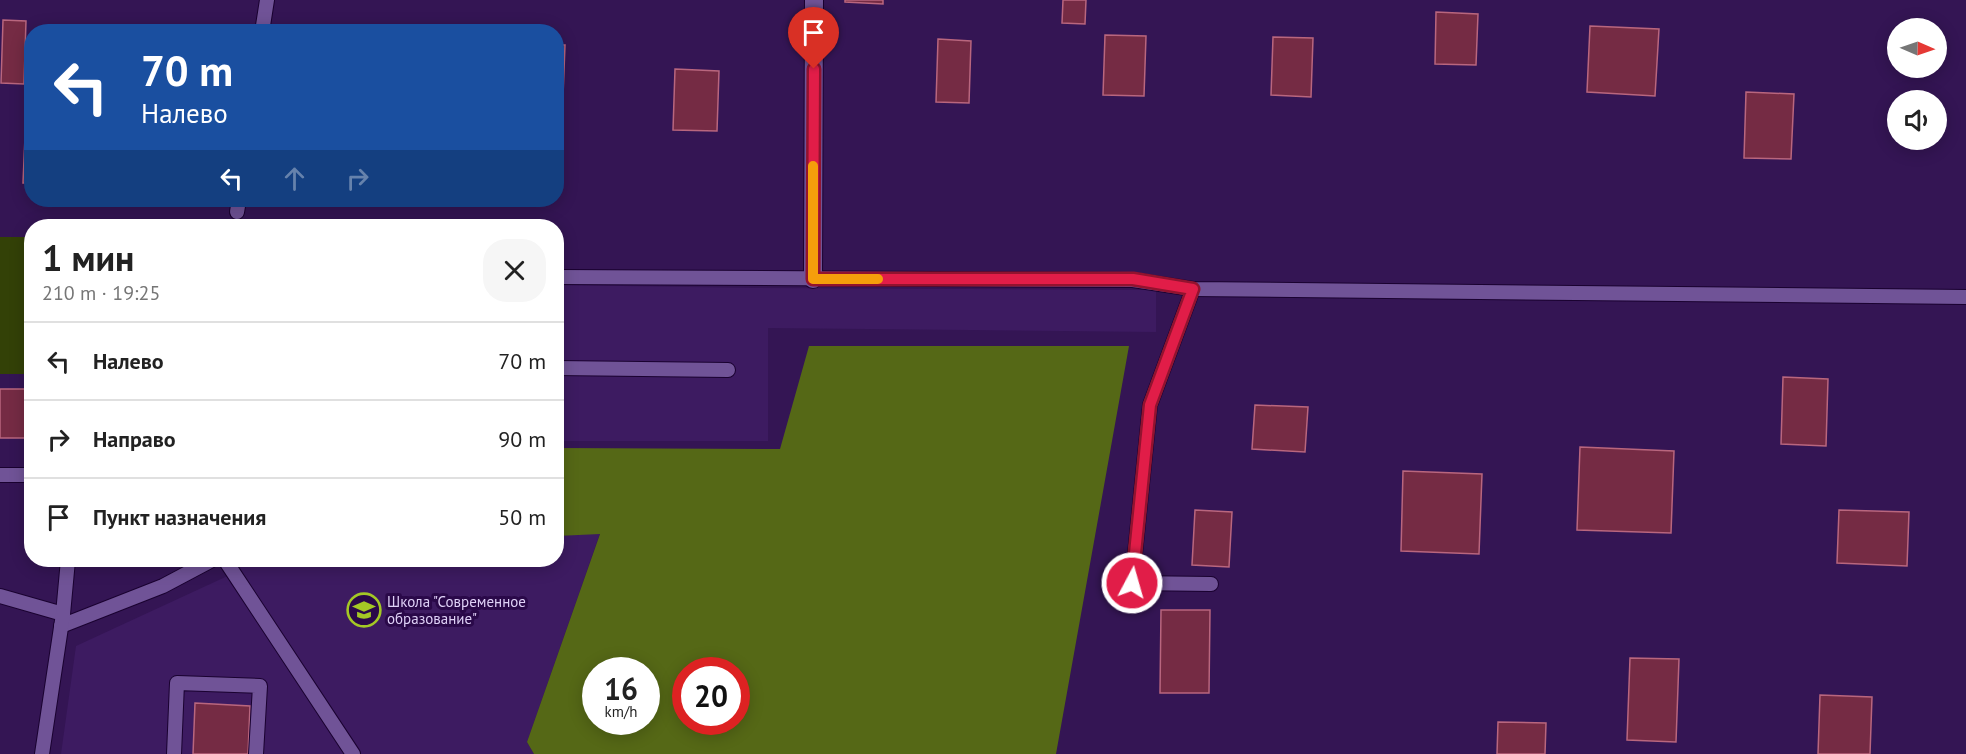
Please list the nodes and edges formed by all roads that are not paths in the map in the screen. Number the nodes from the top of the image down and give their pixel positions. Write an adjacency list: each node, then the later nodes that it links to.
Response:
1 (267, 0): 3 (lane)
2 (814, 0): 5 (street)
3 (263, 24)
4 (564, 277): 5 (lane)
5 (813, 279): 6 (lane)
6 (1193, 289): 7 (lane); 15 (lane)
7 (1966, 297)
8 (564, 368): 9 (lane)
9 (728, 370)
10 (0, 475): 11 (lane)
11 (24, 475)
12 (67, 567): 17 (lane)
13 (199, 567): 17 (lane)
14 (230, 567): 21 (lane)
15 (1211, 584)
16 (0, 596): 17 (lane)
17 (62, 620): 18 (lane)
18 (42, 754)
19 (174, 754): 20 (lane)
20 (256, 754)
21 (353, 754)

